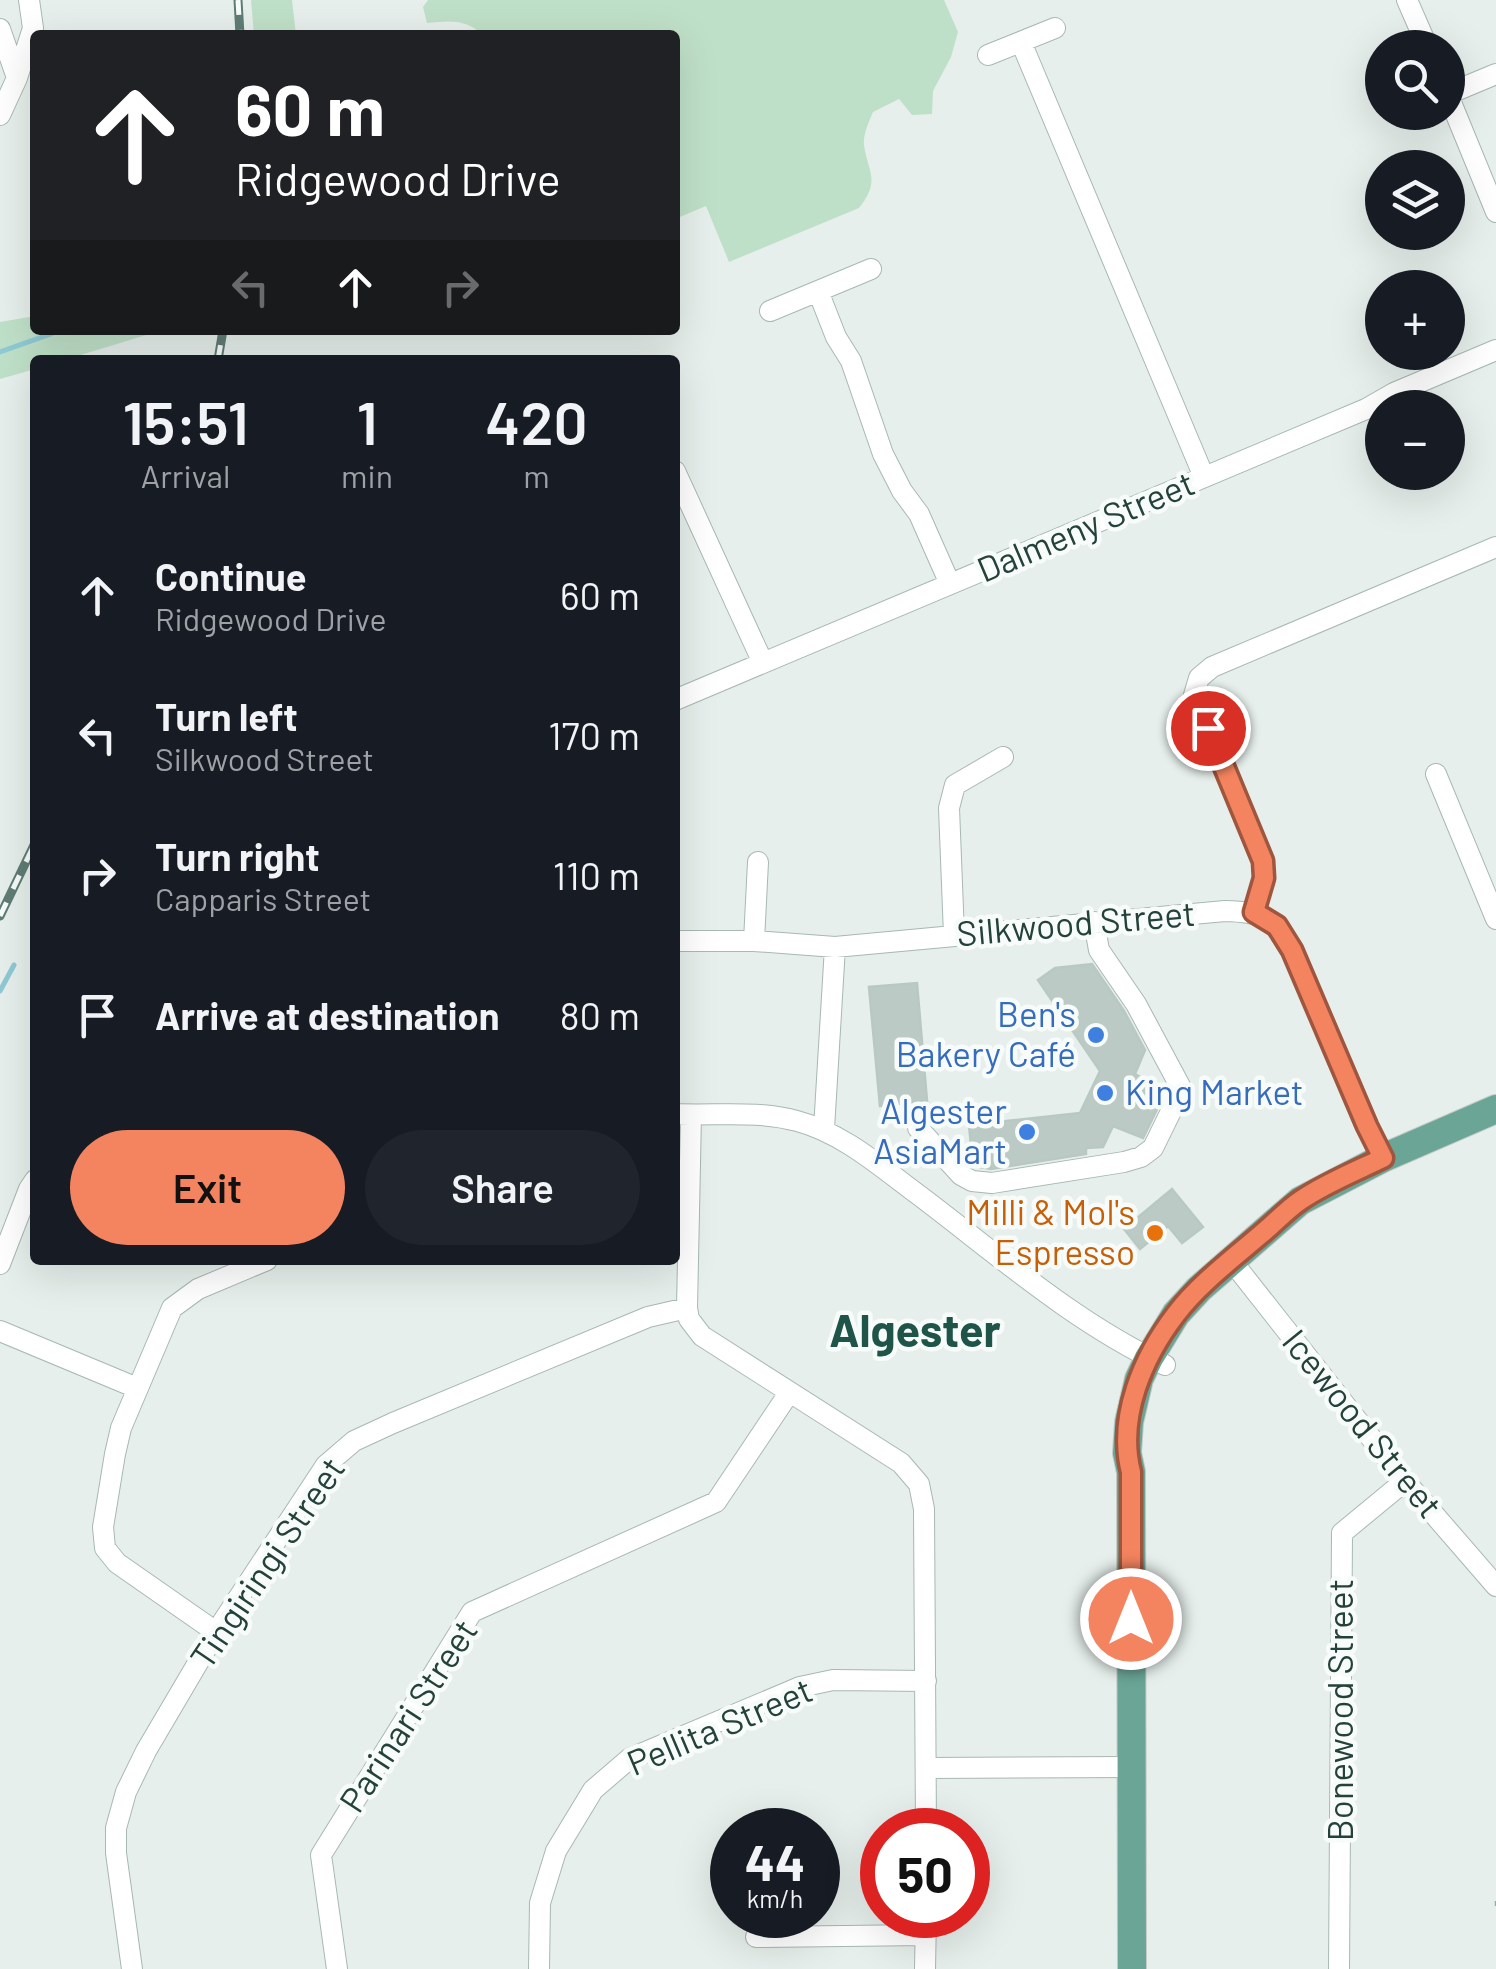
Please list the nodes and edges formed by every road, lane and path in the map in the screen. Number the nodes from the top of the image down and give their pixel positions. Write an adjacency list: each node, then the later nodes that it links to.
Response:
1 (29, 0): 5 (street)
2 (1408, 0): 6 (street)
3 (1055, 28): 8 (street)
4 (0, 29): 11 (street)
5 (32, 30)
6 (1420, 30)
7 (30, 37): 11 (street)
8 (1021, 42): 9 (street); 20 (street)
9 (988, 55)
10 (1496, 74): 12 (street)
11 (17, 78): 13 (street)
12 (1465, 87)
13 (0, 115)
14 (1463, 130): 15 (street)
15 (1496, 212)
16 (870, 269): 17 (street)
17 (818, 291): 18 (street); 23 (street)
18 (770, 312)
19 (1496, 350): 20 (street, Dalmeny Street)
20 (1204, 477): 23 (street, Dalmeny Street)
21 (680, 482): 24 (street)
22 (1496, 547): 29 (street)
23 (950, 584): 24 (street, Dalmeny Street)
24 (763, 663): 25 (street, Dalmeny Street)
25 (680, 698)
26 (1003, 757): 32 (street)
27 (1436, 774): 30 (street)
28 (758, 862): 34 (street)
29 (1254, 912): 31 (street, Silkwood Street); 40 (street)
30 (1496, 919)
31 (1094, 922): 32 (street, Silkwood Street); 38 (street)
32 (954, 935): 35 (street, Silkwood Street)
33 (680, 941): 34 (street, Silkwood Street)
34 (754, 941): 35 (street, Silkwood Street)
35 (835, 947): 39 (street)
36 (1496, 1109): 40 (main road)
37 (683, 1115): 39 (street); 45 (street)
38 (918, 1128)
39 (824, 1130): 47 (street)
40 (1383, 1158): 44 (main road)
41 (30, 1188): 42 (street)
42 (0, 1264)
43 (256, 1265): 48 (street)
44 (1236, 1266): 47 (main road); 50 (street, Icewood Street)
45 (688, 1301): 49 (street); 52 (street, Tingiringi Street)
46 (0, 1331): 48 (street)
47 (1157, 1361): 54 (main road)
48 (136, 1388): 52 (street)
49 (788, 1393): 53 (street); 61 (street, Parinari Street)
50 (1405, 1481): 51 (street, Icewood Street); 65 (street, Bonewood Street)
51 (1494, 1578)
52 (216, 1632): 60 (street, Tingiringi Street)
53 (926, 1681): 55 (street); 62 (street, Pellita Street)
54 (1132, 1767): 55 (street); 64 (main road)
55 (927, 1768): 56 (street)
56 (926, 1808)
57 (1496, 1901): 58 (path)
58 (1496, 1908)
59 (926, 1938): 63 (street)
60 (132, 1969)
61 (337, 1969)
62 (540, 1969)
63 (925, 1969)
64 (1132, 1969)
65 (1339, 1969)

